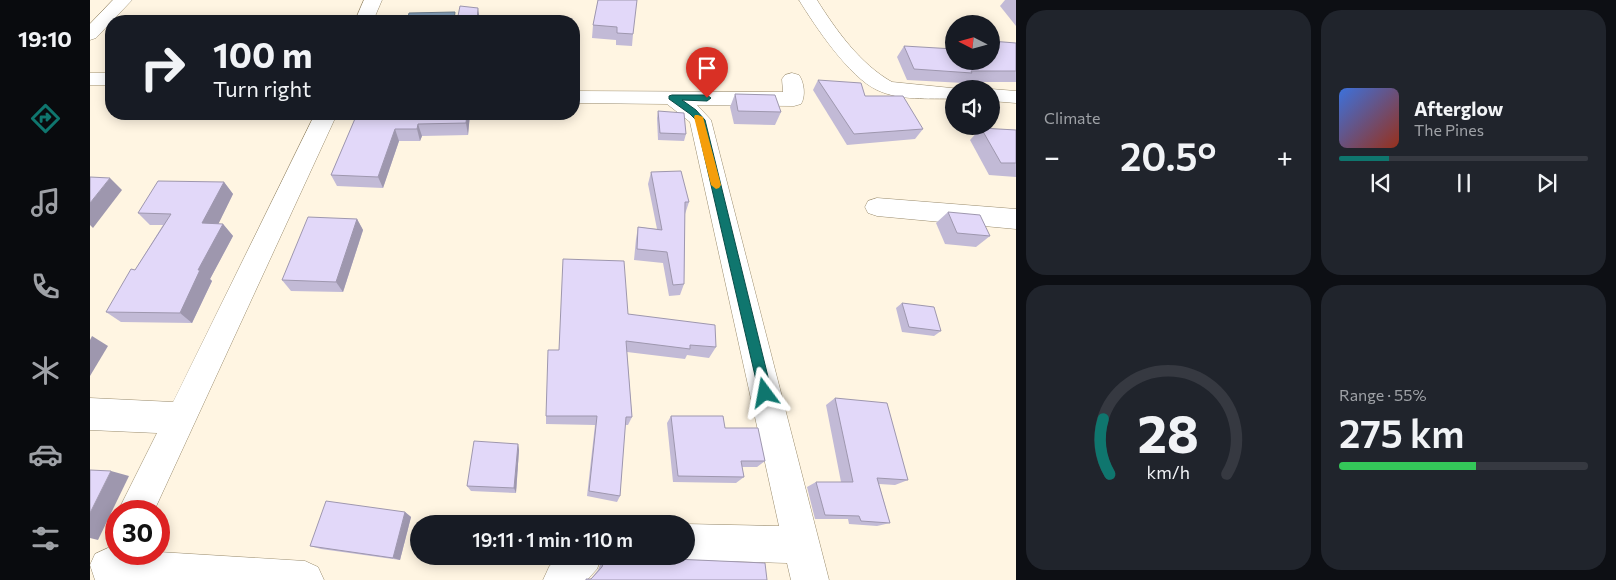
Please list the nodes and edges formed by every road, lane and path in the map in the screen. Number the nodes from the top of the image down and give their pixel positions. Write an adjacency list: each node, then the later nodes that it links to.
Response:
1 (123, 0): 4 (street)
2 (373, 0): 5 (street)
3 (808, 0): 11 (street)
4 (108, 15)
5 (367, 15)
6 (105, 19): 7 (street)
7 (90, 34)
8 (90, 79): 9 (street)
9 (105, 79)
10 (792, 79): 15 (street)
11 (945, 92)
12 (1000, 96): 14 (street)
13 (580, 97): 15 (street)
14 (1016, 97)
15 (672, 98): 23 (street)
16 (323, 120): 20 (street)
17 (877, 207): 18 (street)
18 (1016, 219)
19 (90, 414): 20 (street)
20 (182, 418): 21 (street)
21 (141, 500)
22 (695, 542): 23 (street)
23 (802, 545): 28 (street)
24 (576, 565): 27 (street)
25 (108, 566): 26 (street)
26 (305, 580)
27 (562, 580)
28 (810, 580)

